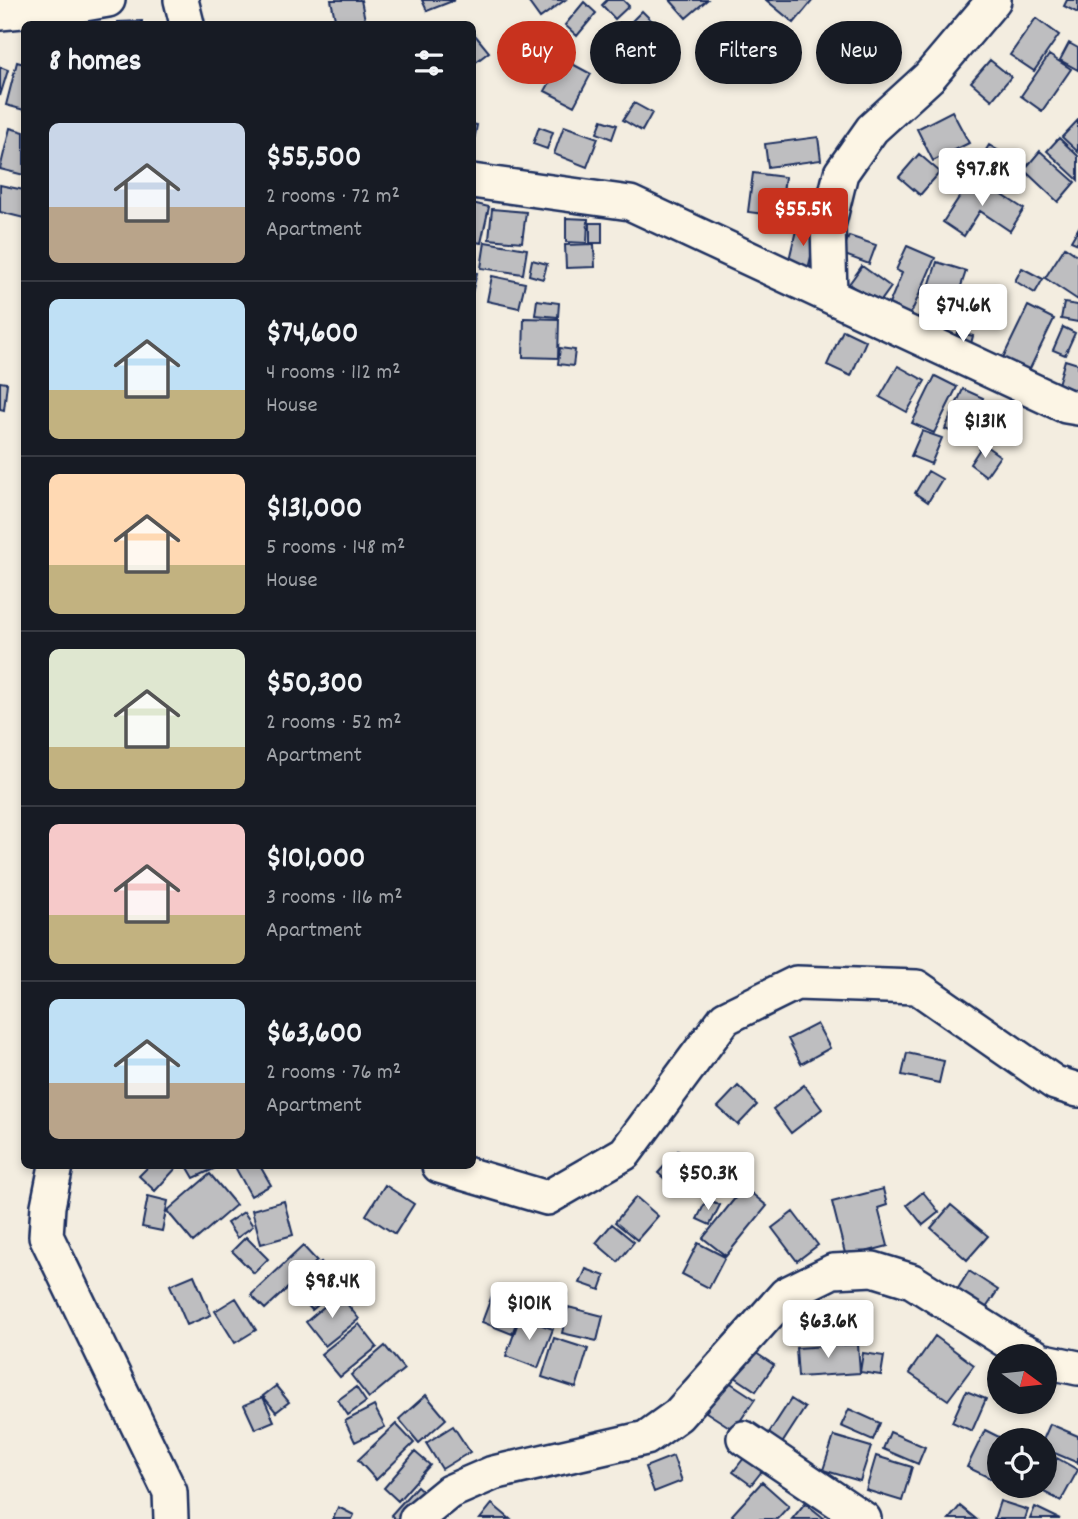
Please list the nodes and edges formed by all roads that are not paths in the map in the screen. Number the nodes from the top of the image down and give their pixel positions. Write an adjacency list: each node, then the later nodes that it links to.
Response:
1 (108, 0): 4 (street)
2 (181, 0): 5 (street)
3 (994, 0): 7 (street)
4 (0, 13)
5 (186, 21)
6 (476, 182): 7 (street)
7 (830, 293): 8 (street)
8 (1078, 408)
9 (1078, 1090): 11 (street)
10 (55, 1169): 16 (street)
11 (449, 1169)
12 (1010, 1344): 17 (street)
13 (1057, 1364): 14 (street)
14 (1078, 1368)
15 (744, 1438): 18 (street)
16 (171, 1519)
17 (416, 1519)
18 (864, 1519)

